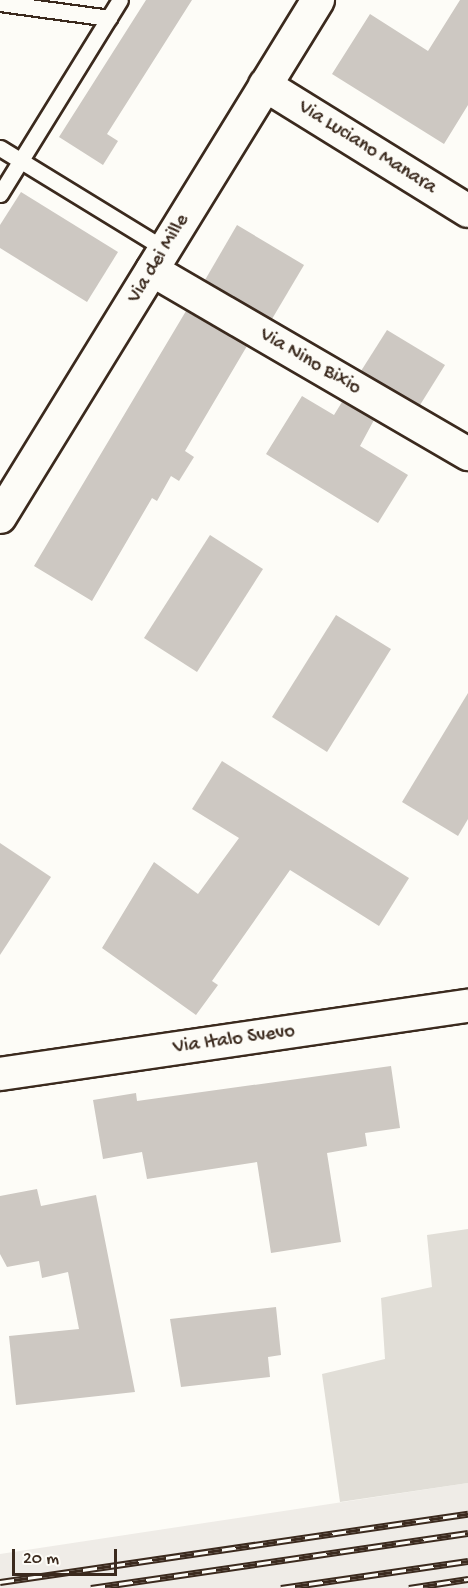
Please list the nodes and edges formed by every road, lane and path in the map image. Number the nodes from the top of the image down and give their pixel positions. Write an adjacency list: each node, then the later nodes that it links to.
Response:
1 (120, 0): 4 (lane)
2 (318, 0): 5 (street, Via dei Mille)
3 (0, 3): 4 (lane)
4 (109, 18): 7 (lane)
5 (265, 86): 9 (street, Via Luciano Manara); 10 (street, Via dei Mille)
6 (0, 148): 7 (lane)
7 (20, 160): 8 (lane); 10 (lane)
8 (0, 194)
9 (468, 211)
10 (159, 259): 11 (street, Via Nino Bixio); 12 (street, Via dei Mille)
11 (468, 454)
12 (0, 517)
13 (468, 1006): 14 (street, Via Italo Svevo)
14 (0, 1074)

